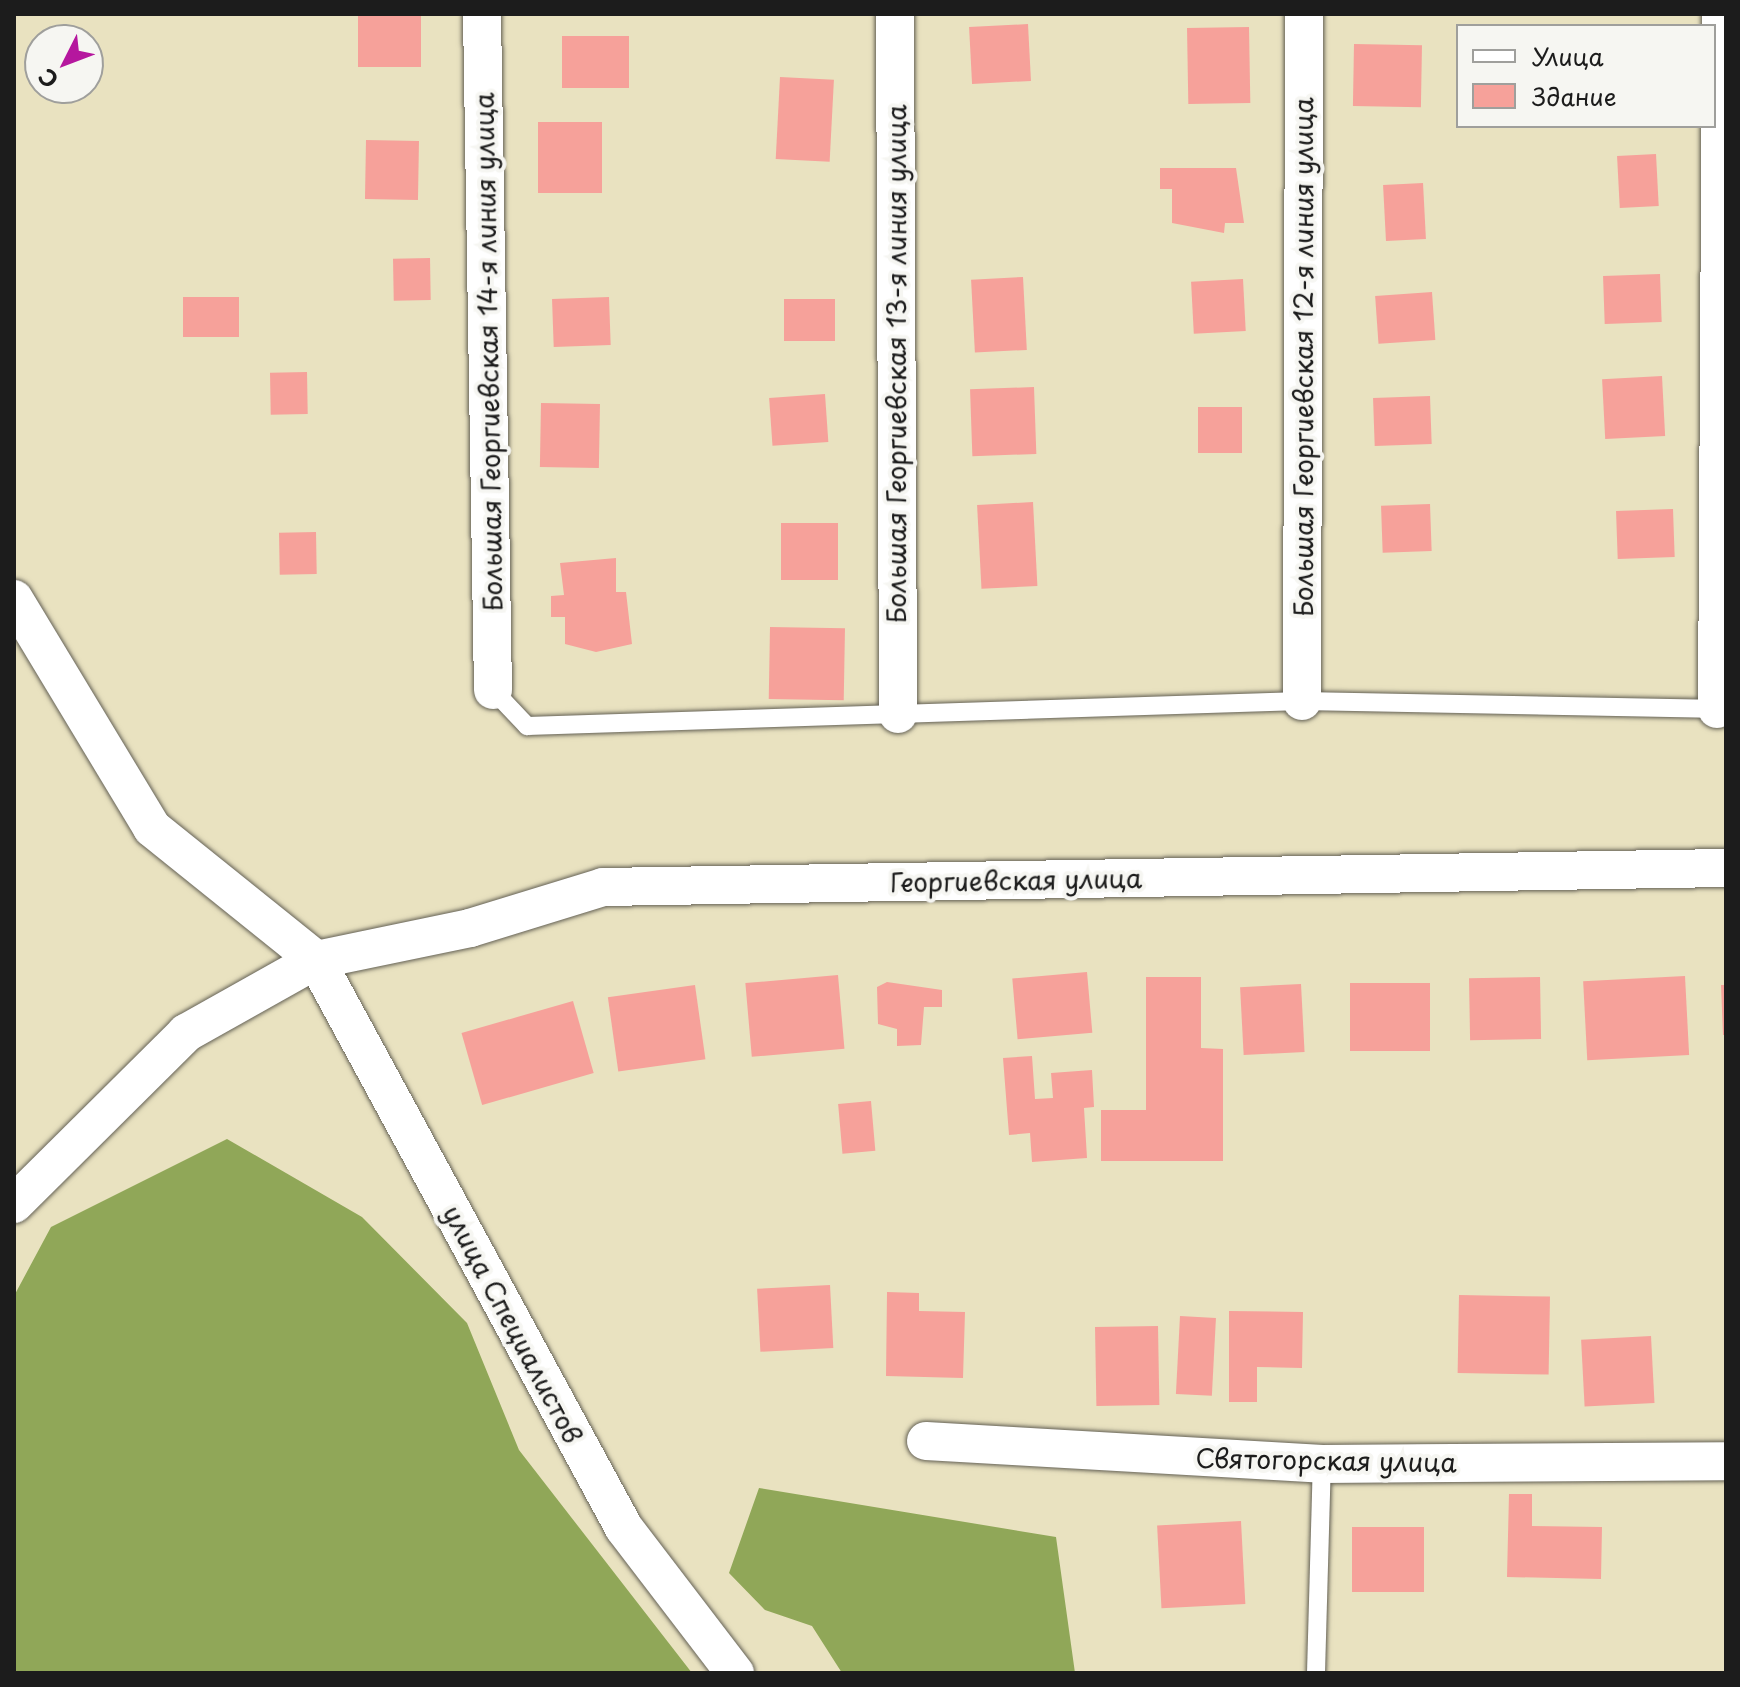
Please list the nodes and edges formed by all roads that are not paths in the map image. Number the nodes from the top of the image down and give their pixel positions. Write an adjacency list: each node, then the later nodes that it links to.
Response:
1 (482, 14): 6 (street, Большая Георгиевская 14-я линия улица)
2 (895, 14): 9 (street, Большая Георгиевская 13-я линия улица)
3 (1304, 14): 7 (street, Большая Георгиевская 12-я линия улица)
4 (1721, 14): 8 (street)
5 (14, 599): 11 (street)
6 (493, 690): 9 (lane)
7 (1302, 701): 8 (lane); 9 (lane)
8 (1721, 709)
9 (898, 714)
10 (1726, 868): 11 (street, Георгиевская улица)
11 (316, 960): 12 (street, Георгиевская улица); 16 (street, улица Специалистов)
12 (14, 1204)
13 (926, 1441): 15 (street, Святогорская улица)
14 (1726, 1461): 15 (street, Святогорская улица)
15 (1322, 1464): 17 (lane)
16 (735, 1673)
17 (1316, 1673)

